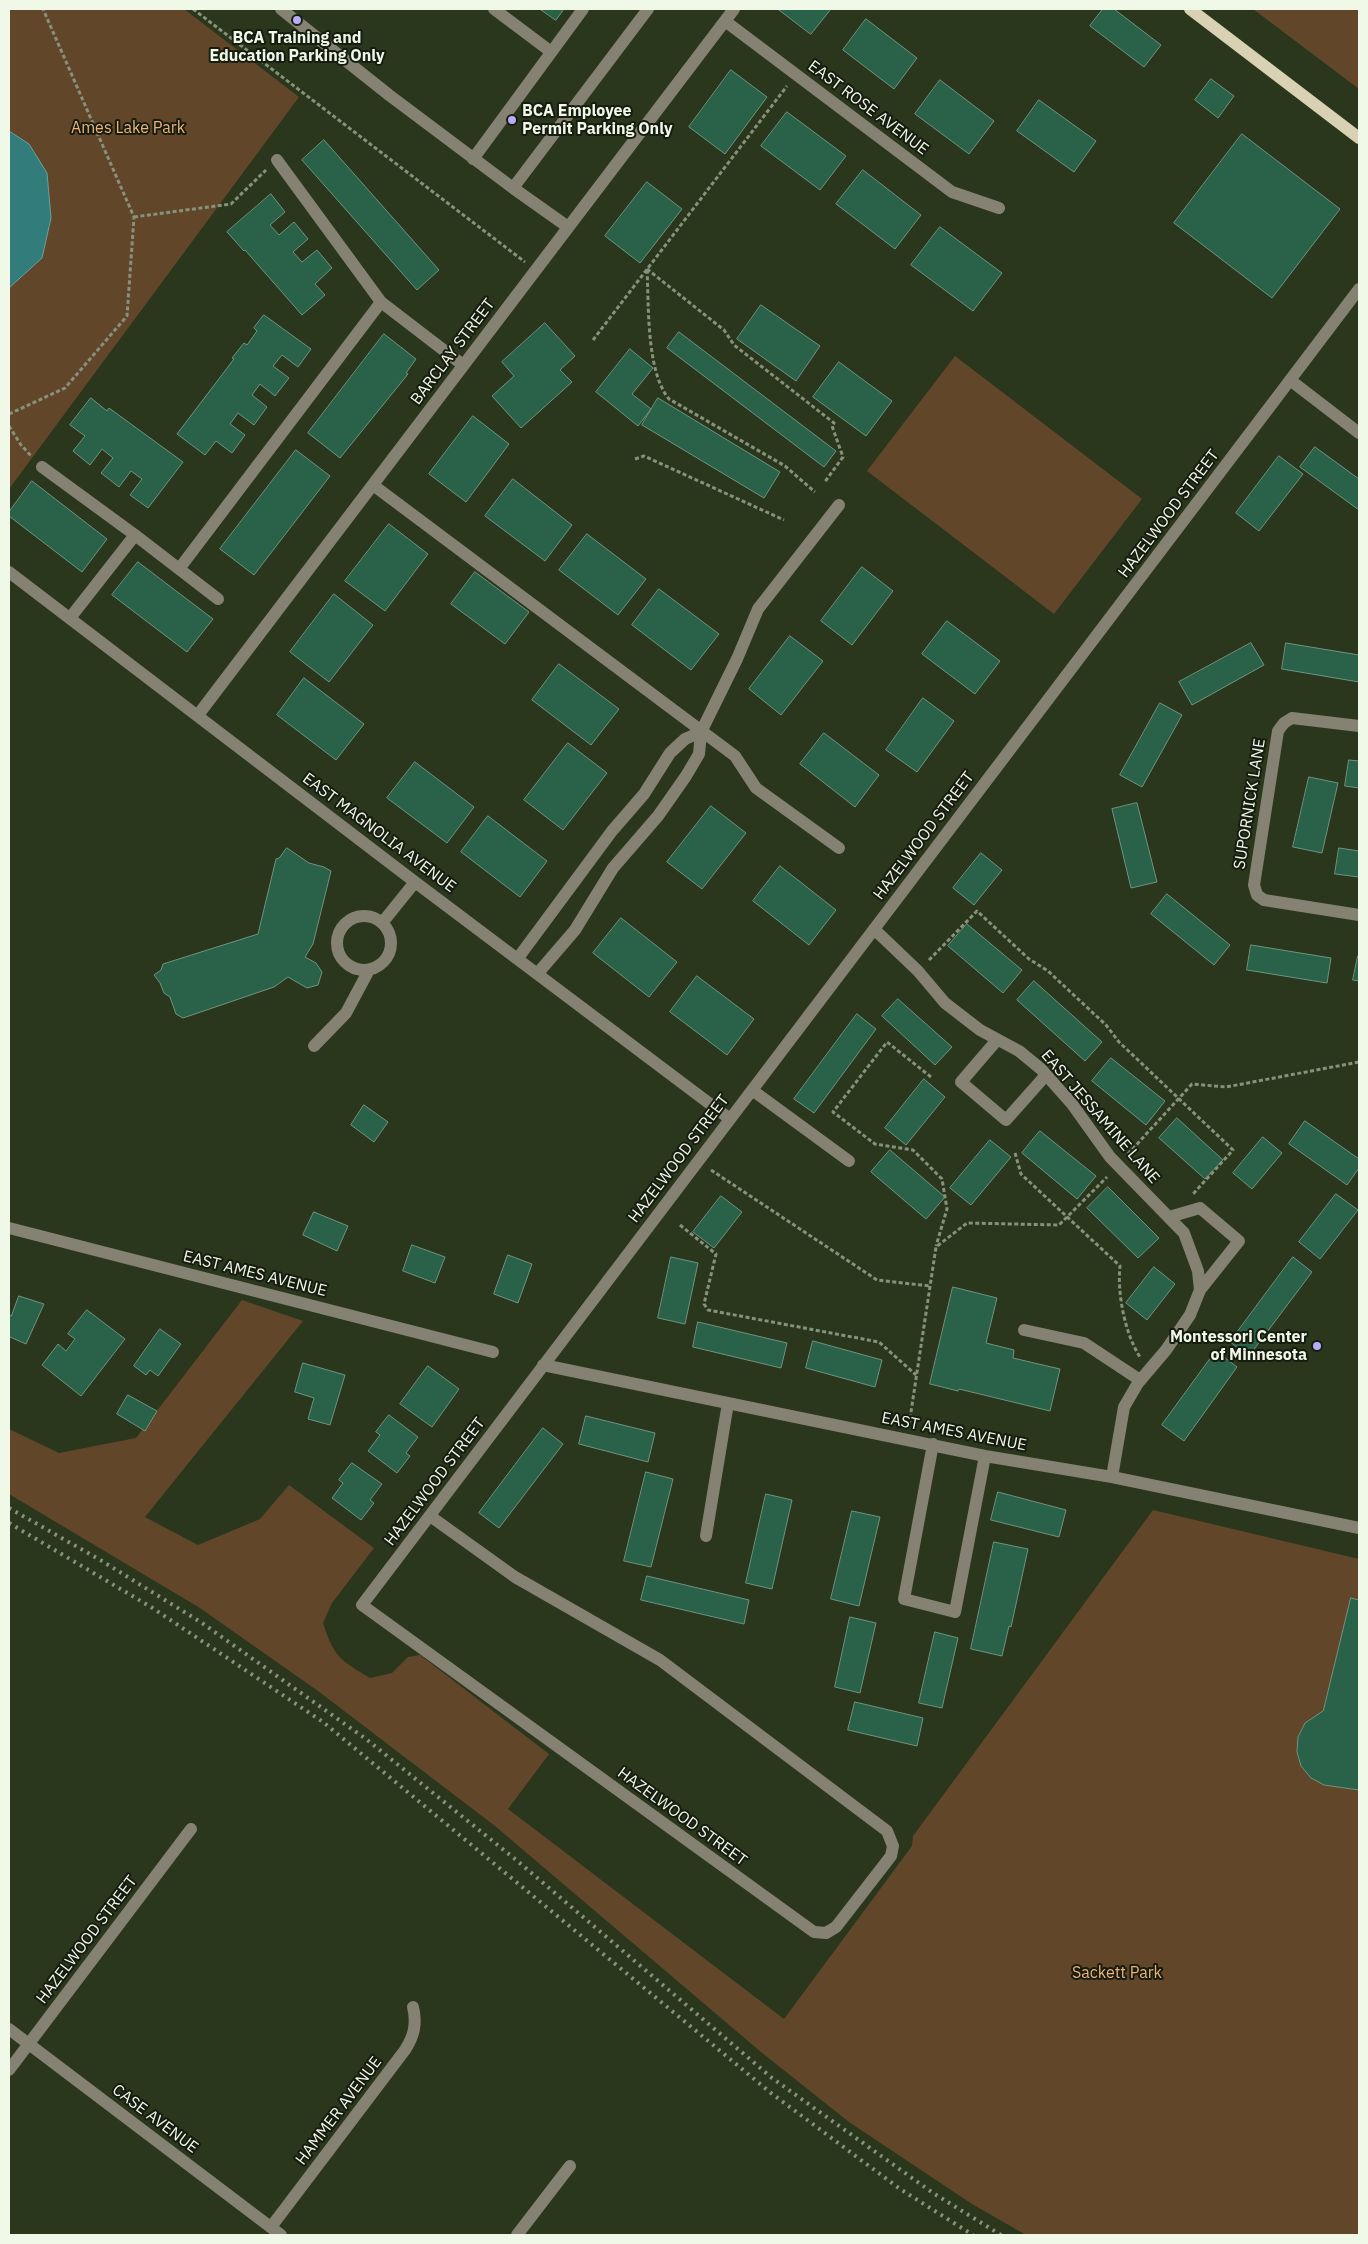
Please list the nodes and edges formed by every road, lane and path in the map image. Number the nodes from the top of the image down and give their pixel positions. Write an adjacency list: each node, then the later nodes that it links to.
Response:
1 (43, 9): 17 (path)
2 (193, 9): 20 (path)
3 (281, 9): 13 (street)
4 (494, 9): 10 (street)
5 (583, 9): 10 (street)
6 (734, 9): 9 (street, BARCLAY STREET)
7 (1190, 9): 12 (main road)
8 (642, 11): 15 (street)
9 (725, 21): 11 (street, EAST ROSE AVENUE); 18 (street, BARCLAY STREET)
10 (550, 51): 13 (street)
11 (796, 74): 16 (street, EAST ROSE AVENUE); 19 (path)
12 (1359, 138)
13 (473, 159): 15 (street)
14 (277, 160): 17 (path); 22 (street)
15 (513, 188): 18 (street)
16 (999, 208)
17 (134, 217): 26 (path)
18 (568, 227): 20 (street, BARCLAY STREET)
19 (647, 269): 23 (path); 31 (path); 33 (path)
20 (536, 270): 24 (street, BARCLAY STREET)
21 (1359, 289): 25 (street, HAZELWOOD STREET)
22 (381, 302): 24 (street); 37 (street)
23 (593, 340)
24 (463, 365): 32 (street, BARCLAY STREET)
25 (1290, 380): 28 (street); 48 (street, HAZELWOOD STREET)
26 (9, 414)
27 (9, 426): 30 (path)
28 (1359, 433)
29 (635, 459): 35 (path)
30 (42, 467): 36 (street)
31 (824, 483)
32 (373, 485): 41 (street, BARCLAY STREET); 43 (street)
33 (815, 492)
34 (838, 505): 43 (street)
35 (784, 520)
36 (135, 535): 37 (street); 40 (street)
37 (179, 569): 39 (street)
38 (9, 572): 40 (street, EAST MAGNOLIA AVENUE)
39 (218, 599)
40 (70, 618): 41 (street, EAST MAGNOLIA AVENUE)
41 (198, 715): 45 (street, EAST MAGNOLIA AVENUE)
42 (1359, 726): 46 (street, SUPORNICK LANE)
43 (701, 732): 44 (street); 49 (street); 52 (street)
44 (838, 848)
45 (415, 882): 47 (street); 49 (street, EAST MAGNOLIA AVENUE)
46 (1359, 915)
47 (382, 923): 50 (street); 50 (street)
48 (874, 929): 51 (street, EAST JESSAMINE LANE); 58 (street, HAZELWOOD STREET)
49 (518, 958): 52 (street, EAST MAGNOLIA AVENUE)
50 (369, 970): 54 (street)
51 (918, 971): 53 (street, EAST JESSAMINE LANE); 59 (path)
52 (538, 973): 60 (street, EAST MAGNOLIA AVENUE)
53 (997, 1040): 56 (street, EAST JESSAMINE LANE); 56 (street)
54 (314, 1046)
55 (1359, 1062): 59 (path)
56 (1046, 1075): 64 (street, EAST JESSAMINE LANE)
57 (931, 1077): 70 (path)
58 (752, 1090): 60 (street, HAZELWOOD STREET); 62 (street)
59 (1179, 1098): 64 (path); 65 (path)
60 (730, 1119): 63 (street, HAZELWOOD STREET)
61 (1015, 1153): 66 (path)
62 (849, 1161)
63 (698, 1162): 71 (path); 75 (street, HAZELWOOD STREET)
64 (1118, 1165): 66 (path); 67 (street, EAST JESSAMINE LANE)
65 (1188, 1211): 67 (street); 72 (street)
66 (1067, 1216): 70 (path); 76 (path)
67 (1169, 1217): 72 (street, EAST JESSAMINE LANE)
68 (680, 1225): 77 (path)
69 (9, 1228): 74 (street, EAST AMES AVENUE)
70 (936, 1247): 71 (path)
71 (930, 1286): 77 (path)
72 (1200, 1290): 76 (street)
73 (1024, 1330): 78 (street)
74 (493, 1352)
75 (543, 1365): 79 (street, EAST AMES AVENUE); 84 (street, HAZELWOOD STREET)
76 (1149, 1370): 78 (street)
77 (916, 1376): 80 (path)
78 (1140, 1380): 83 (street)
79 (728, 1403): 80 (street, EAST AMES AVENUE); 86 (street)
80 (907, 1439): 81 (street, EAST AMES AVENUE)
81 (933, 1444): 82 (street, EAST AMES AVENUE); 82 (street)
82 (985, 1456): 83 (street, EAST AMES AVENUE)
83 (1112, 1477): 85 (street, EAST AMES AVENUE)
84 (430, 1516): 84 (street, HAZELWOOD STREET)
85 (1359, 1528)
86 (706, 1536)
87 (191, 1829): 90 (street, HAZELWOOD STREET)
88 (412, 2007): 93 (street, HAMMER AVENUE)
89 (9, 2029): 90 (street, CASE AVENUE)
90 (29, 2044): 91 (street, HAZELWOOD STREET); 93 (street, CASE AVENUE)
91 (9, 2070)
92 (570, 2166): 95 (street)
93 (271, 2227): 94 (street, CASE AVENUE)
94 (281, 2235)
95 (517, 2235)

